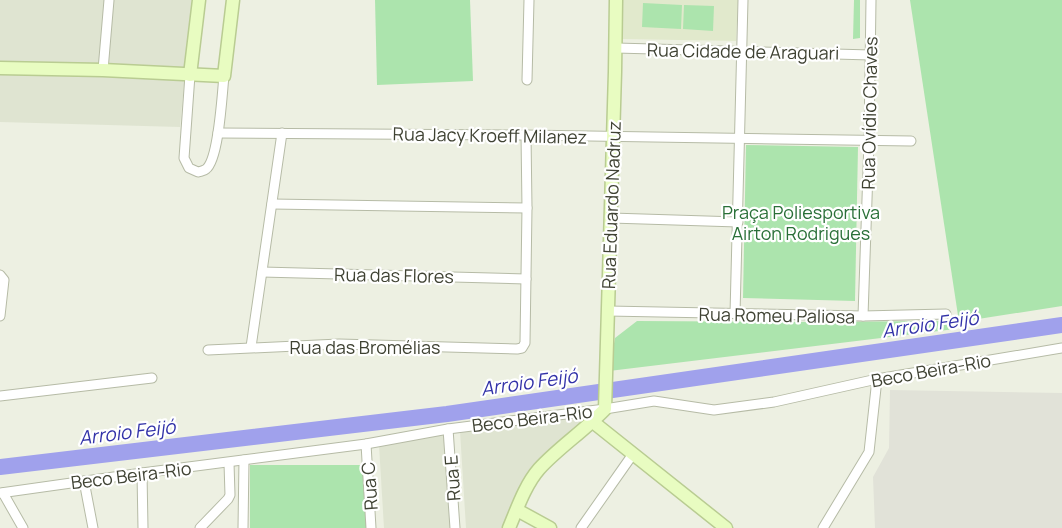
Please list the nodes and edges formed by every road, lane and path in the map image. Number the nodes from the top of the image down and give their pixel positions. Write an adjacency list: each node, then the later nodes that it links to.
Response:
1 (109, 0): 12 (street)
2 (199, 0): 13 (street)
3 (233, 0): 14 (street)
4 (528, 0): 15 (street)
5 (616, 0): 8 (street, Rua Eduardo Nadruz)
6 (743, 0): 9 (street)
7 (871, 0): 10 (street, Rua Ovídio Chaves)
8 (616, 48): 9 (street, Rua Cidade de Araguari); 19 (street, Rua Eduardo Nadruz)
9 (742, 50): 10 (street, Rua Cidade de Araguari); 20 (street)
10 (871, 55): 21 (street, Rua Ovídio Chaves)
11 (0, 68): 12 (street)
12 (103, 70): 13 (street)
13 (190, 75): 14 (street); 16 (street)
14 (224, 76): 16 (street)
15 (527, 80)
16 (218, 133): 17 (street, Rua Jacy Kroeff Milanez)
17 (282, 133): 18 (street, Rua Jacy Kroeff Milanez); 23 (street)
18 (526, 135): 19 (street, Rua Jacy Kroeff Milanez); 24 (street)
19 (613, 137): 20 (street, Rua Jacy Kroeff Milanez); 25 (street, Rua Eduardo Nadruz)
20 (739, 138): 21 (street, Rua Jacy Kroeff Milanez); 26 (street)
21 (869, 141): 22 (street, Rua Jacy Kroeff Milanez); 34 (street, Rua Ovídio Chaves)
22 (911, 142)
23 (272, 204): 24 (street); 27 (street)
24 (527, 208): 29 (street)
25 (611, 218): 26 (street); 30 (street, Rua Eduardo Nadruz)
26 (738, 222): 31 (street)
27 (262, 272): 29 (street, Rua das Flores); 35 (street)
28 (0, 275): 33 (street)
29 (526, 278): 35 (street, Rua das Bromélias)
30 (608, 311): 31 (street, Rua Romeu Paliosa); 41 (street, Rua Eduardo Nadruz)
31 (736, 314): 34 (street, Rua Romeu Paliosa)
32 (946, 314): 34 (street, Rua Romeu Paliosa)
33 (0, 316)
34 (863, 316)
35 (251, 348): 37 (street, Rua das Bromélias)
36 (1062, 348): 39 (street, Beco Beira-Rio)
37 (208, 350)
38 (152, 378): 40 (street)
39 (877, 379): 41 (street, Beco Beira-Rio); 63 (street)
40 (0, 396)
41 (605, 406): 42 (street); 43 (street, Beco Beira-Rio)
42 (593, 422): 45 (street); 51 (street)
43 (448, 429): 44 (street, Beco Beira-Rio); 58 (street, Rua E)
44 (366, 444): 46 (street, Beco Beira-Rio); 57 (street, Rua C)
45 (633, 454): 61 (street); 62 (street)
46 (244, 460): 47 (street, Beco Beira-Rio); 56 (street)
47 (228, 463): 48 (street, Beco Beira-Rio); 55 (street)
48 (142, 473): 49 (street, Beco Beira-Rio); 54 (street)
49 (84, 481): 50 (street, Beco Beira-Rio); 53 (street)
50 (2, 493): 52 (street)
51 (517, 510): 59 (street); 60 (street)
52 (23, 528)
53 (93, 528)
54 (143, 528)
55 (200, 528)
56 (243, 528)
57 (371, 528)
58 (455, 528)
59 (509, 528)
60 (550, 528)
61 (582, 528)
62 (726, 528)
63 (824, 528)

